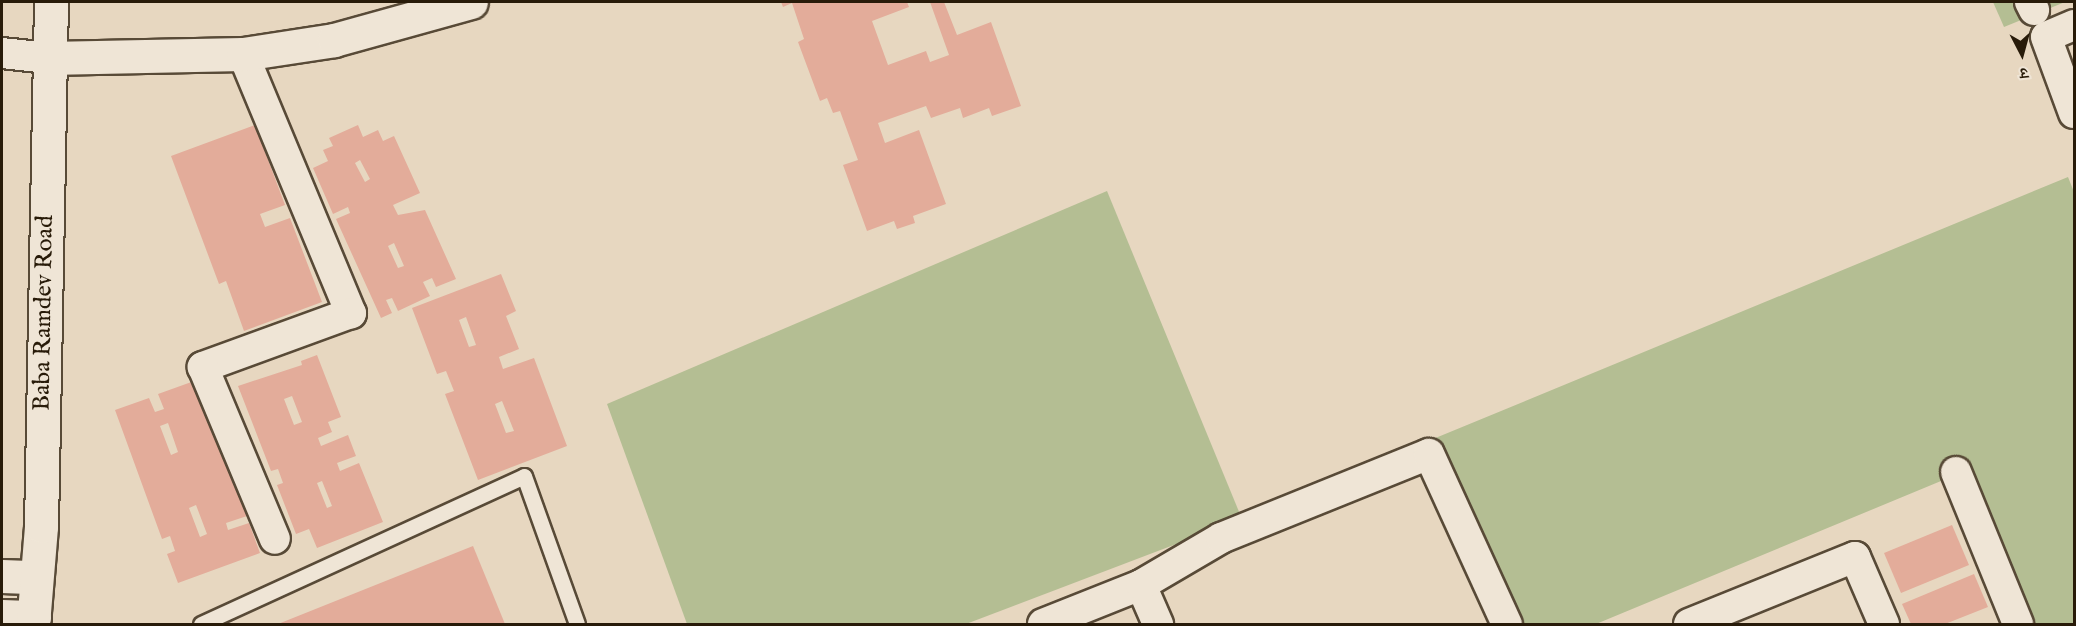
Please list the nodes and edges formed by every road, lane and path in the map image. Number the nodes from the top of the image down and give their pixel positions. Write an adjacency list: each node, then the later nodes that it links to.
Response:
1 (51, 2): 8 (street, Baba Ramdev Road)
2 (471, 2): 7 (street)
3 (2032, 6): 5 (lane)
4 (2074, 25): 5 (street)
5 (2046, 37): 9 (street)
6 (2, 53): 8 (street)
7 (243, 54): 8 (street); 11 (street)
8 (48, 58): 13 (street, Baba Ramdev Road)
9 (2074, 113)
10 (1956, 472): 24 (street)
11 (275, 539)
12 (2, 576): 13 (street)
13 (35, 577): 16 (street, Baba Ramdev Road)
14 (1142, 585): 19 (street); 20 (street); 21 (street)
15 (2, 615): 16 (street)
16 (33, 621)
17 (201, 624): 18 (lane)
18 (578, 624)
19 (1043, 624)
20 (1158, 624)
21 (1507, 624)
22 (1689, 624): 23 (street)
23 (1884, 624)
24 (2018, 624)

